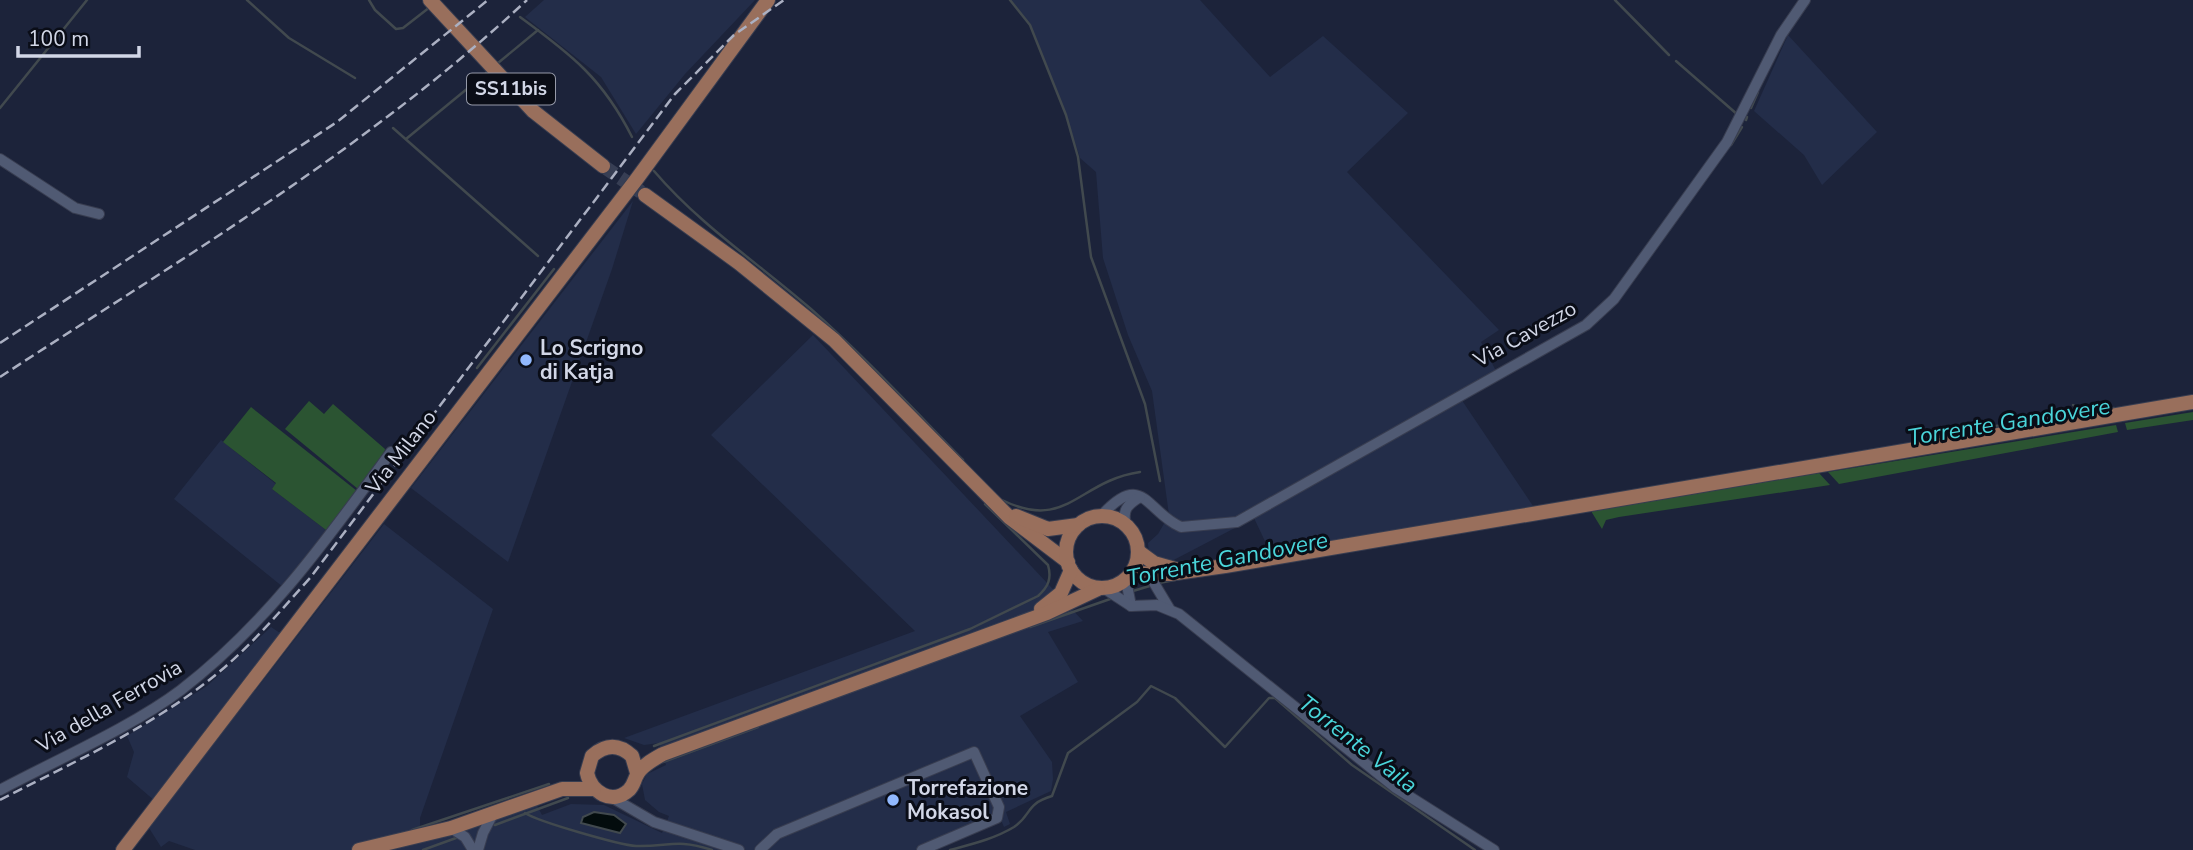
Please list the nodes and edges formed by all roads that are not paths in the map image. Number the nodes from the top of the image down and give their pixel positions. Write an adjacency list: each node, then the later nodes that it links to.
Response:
1 (430, 0): 7 (main road, SS11bis)
2 (768, 0): 5 (main road, Via Milano)
3 (776, 0): 5 (main road, Via Milano)
4 (1805, 0): 12 (street, Via Cavezzo)
5 (695, 102): 36 (main road, Via Milano)
6 (0, 159): 9 (street)
7 (603, 166)
8 (645, 195): 13 (main road)
9 (99, 214)
10 (2193, 402): 19 (main road)
11 (391, 452): 32 (street, Via della Ferrovia)
12 (1140, 497): 14 (street); 16 (street)
13 (996, 503): 15 (main road); 18 (main road)
14 (1101, 516): 15 (main road); 16 (main road)
15 (1078, 525): 18 (main road)
16 (1126, 525): 17 (main road)
17 (1139, 552): 19 (main road); 20 (main road)
18 (1069, 566): 22 (main road); 25 (main road)
19 (1187, 570): 20 (main road)
20 (1128, 580): 22 (main road); 23 (street)
21 (1156, 588): 24 (street)
22 (1105, 590): 23 (street); 25 (main road)
23 (1131, 606): 24 (street)
24 (1169, 608): 45 (street)
25 (1023, 622): 27 (main road)
26 (625, 750): 27 (main road); 28 (main road); 29 (main road)
27 (663, 754): 29 (main road)
28 (588, 764): 30 (main road); 31 (main road)
29 (636, 778): 33 (main road); 34 (street)
30 (562, 789): 31 (main road); 35 (main road)
31 (594, 789): 33 (main road)
32 (0, 790)
33 (611, 797): 34 (street)
34 (640, 812): 42 (street)
35 (493, 814): 37 (main road); 41 (street)
36 (140, 828): 38 (main road, Via Milano); 39 (main road, Via Milano)
37 (451, 828): 40 (main road); 41 (street)
38 (123, 850)
39 (133, 850)
40 (359, 850)
41 (476, 850)
42 (738, 850)
43 (760, 850): 44 (street)
44 (922, 850)
45 (1494, 850)

